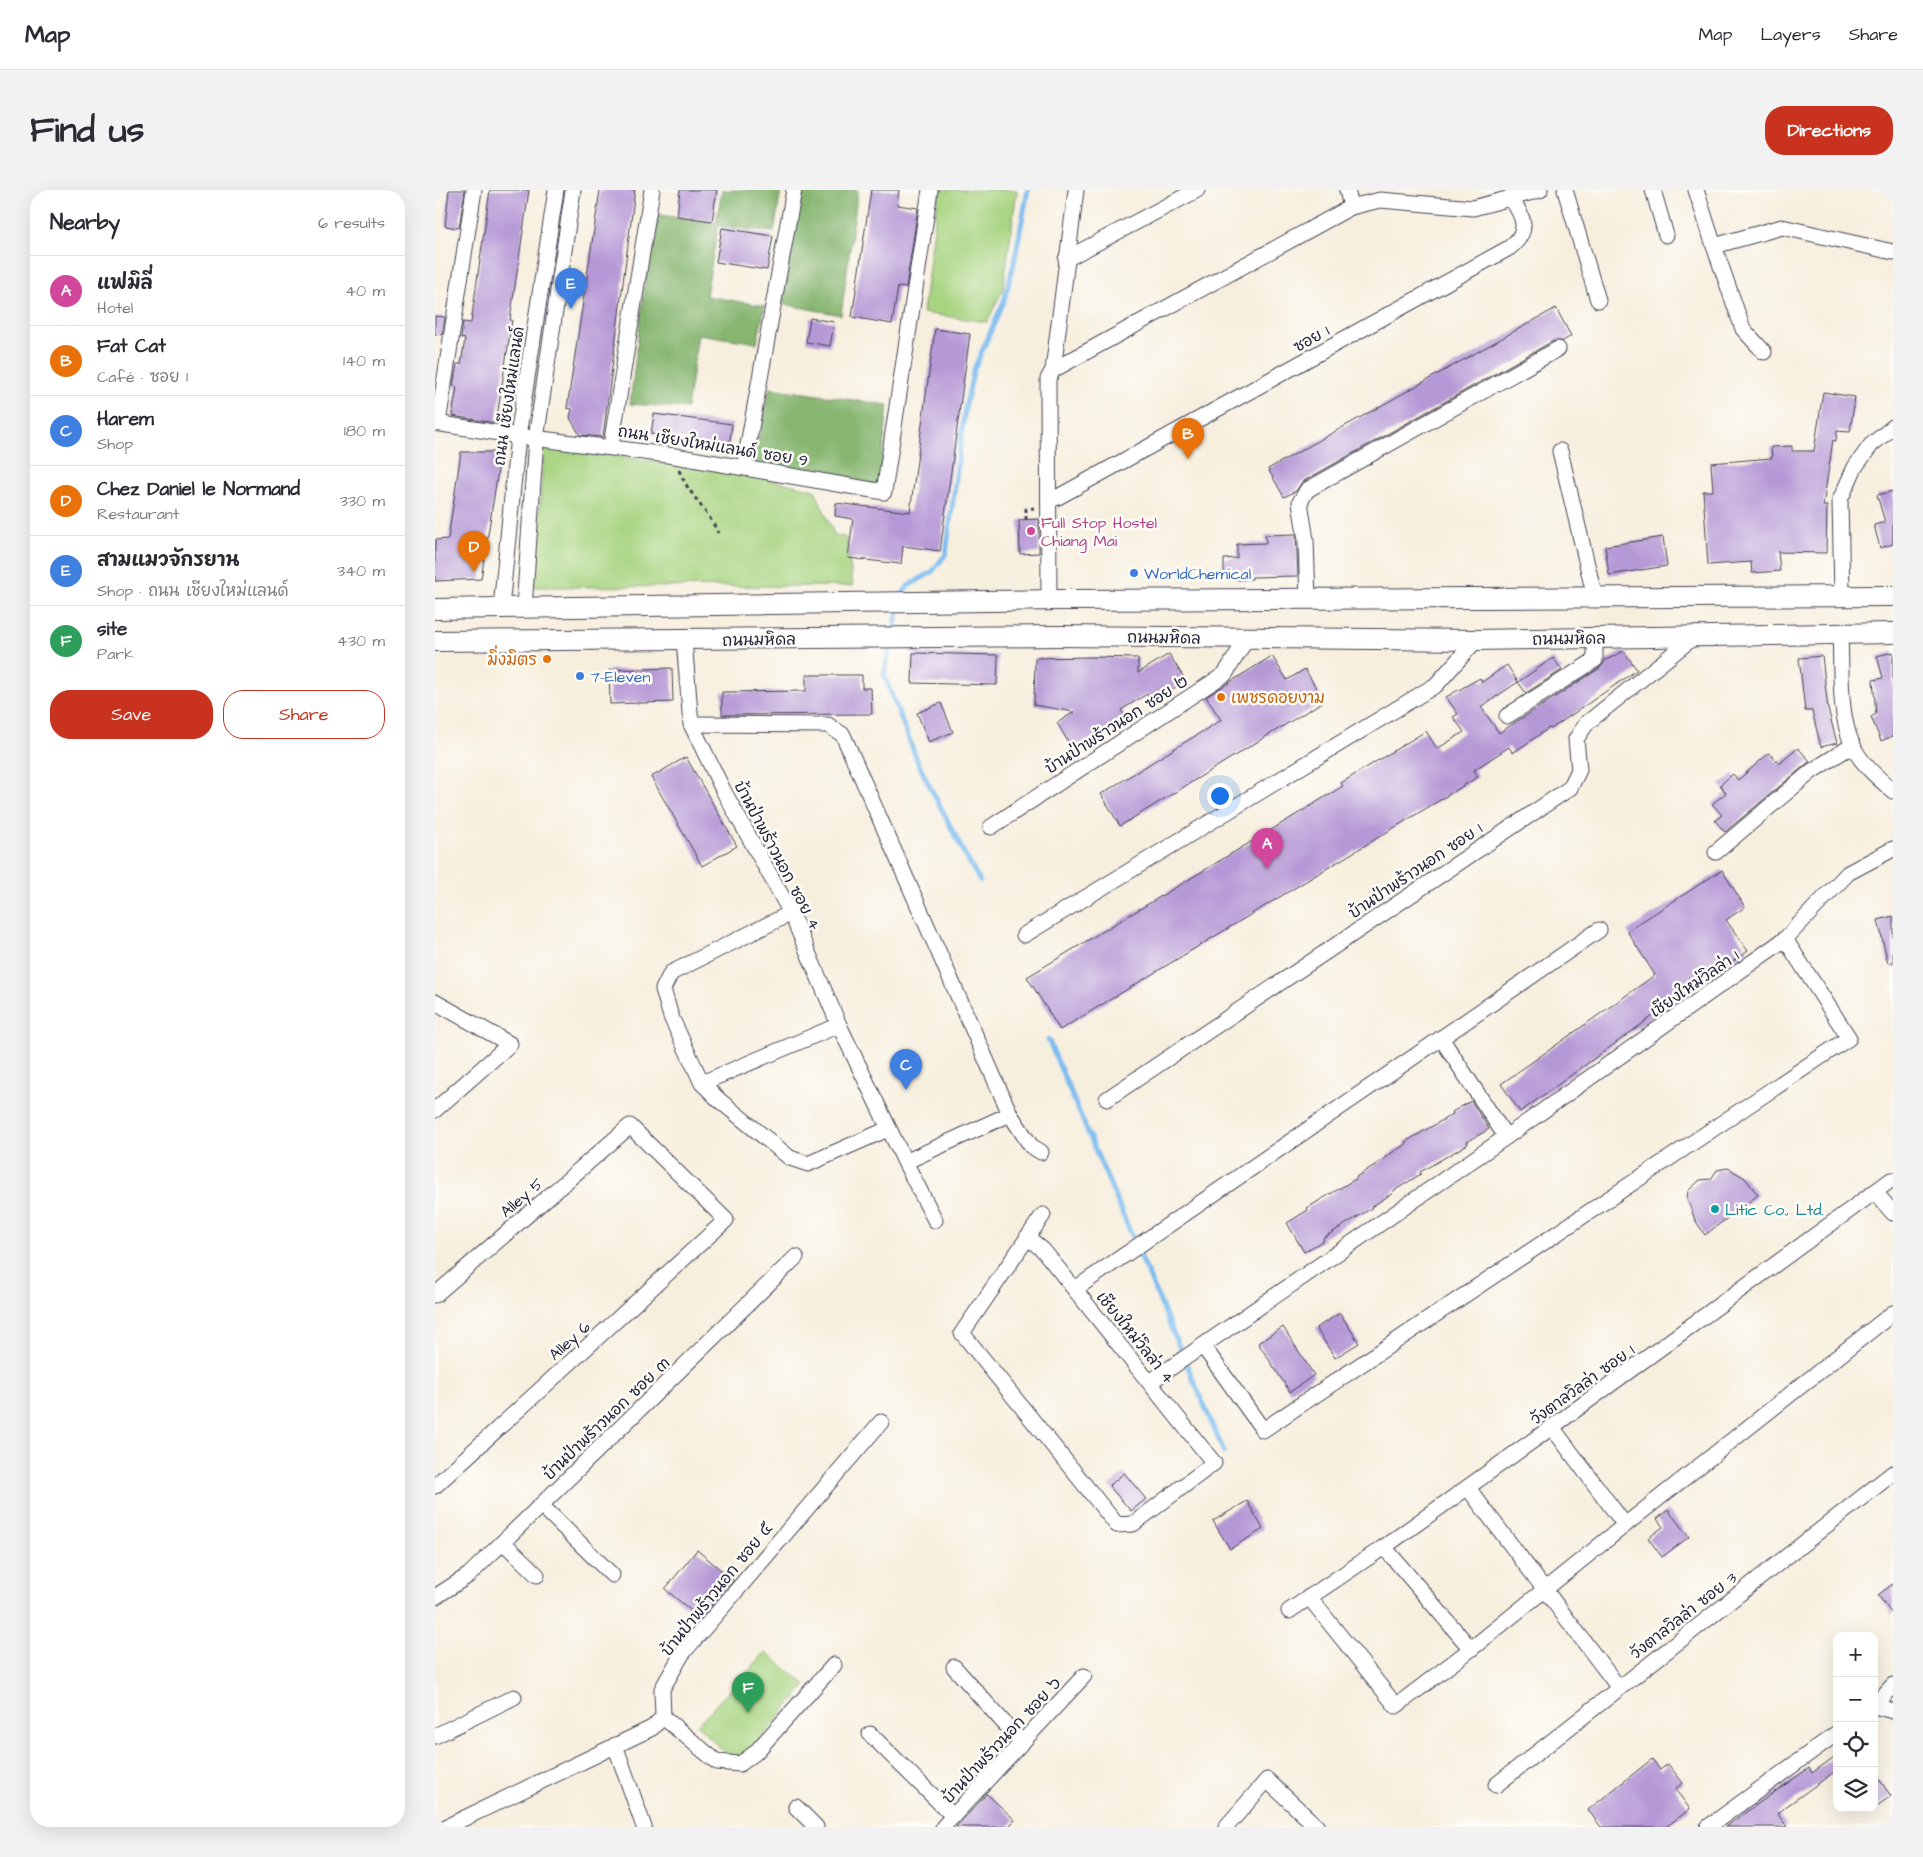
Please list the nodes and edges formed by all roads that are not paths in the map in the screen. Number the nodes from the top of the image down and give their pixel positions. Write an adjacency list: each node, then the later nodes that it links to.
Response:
1 (474, 190): 24 (street)
2 (556, 190): 26 (street, ถนน เชียงใหม่แลนด์)
3 (573, 190): 27 (street, ถนน เชียงใหม่แลนด์)
4 (652, 190): 28 (street)
5 (794, 190): 30 (street)
6 (930, 190): 30 (street, ถนน เชียงใหม่แลนด์ ซอย 9)
7 (1076, 190): 19 (street)
8 (1197, 190): 19 (street)
9 (1347, 190): 15 (street)
10 (1540, 190): 14 (street)
11 (1565, 190): 20 (street)
12 (1653, 190): 16 (street)
13 (1696, 190): 17 (street)
14 (1510, 197): 15 (street); 31 (street, ซอย 1)
15 (1351, 207): 23 (street)
16 (1666, 235)
17 (1713, 246): 18 (street); 22 (street)
18 (1893, 252)
19 (1066, 259): 23 (street)
20 (1598, 300)
21 (1558, 349): 35 (street)
22 (1764, 352)
23 (1053, 370): 31 (street)
24 (437, 423): 26 (street, ถนน เชียงใหม่แลนด์ ซอย 9)
25 (1893, 427): 32 (street)
26 (518, 436): 27 (street, ถนน เชียงใหม่แลนด์ ซอย 9); 37 (street, ถนน เชียงใหม่แลนด์)
27 (536, 439): 28 (street, ถนน เชียงใหม่แลนด์ ซอย 9); 38 (street, ถนน เชียงใหม่แลนด์)
28 (611, 446): 30 (street, ถนน เชียงใหม่แลนด์ ซอย 9)
29 (1560, 451): 34 (street)
30 (744, 467)
31 (1054, 499): 36 (street)
32 (1842, 595): 33 (main road, ถนนมหิดล); 34 (main road, ถนนมหิดล)
33 (1893, 596)
34 (1595, 598): 35 (main road, ถนนมหิดล)
35 (1308, 600): 36 (main road, ถนนมหิดล)
36 (1055, 601): 38 (main road, ถนนมหิดล)
37 (501, 608): 38 (main road, ถนนมหิดล); 39 (main road, ถนนมหิดล)
38 (524, 608)
39 (435, 609)
40 (1839, 633): 41 (main road, ถนนมหิดล); 42 (main road, ถนนมหิดล); 50 (street)
41 (1893, 633)
42 (1695, 636): 43 (main road, ถนนมหิดล); 63 (street, บ้านป่าพร้าวนอก ซอย 1)
43 (1595, 637): 46 (main road, ถนนมหิดล); 48 (street)
44 (1247, 638): 45 (main road, ถนนมหิดล); 46 (main road, ถนนมหิดล); 52 (street, บ้านป่าพร้าวนอก ซอย ๒)
45 (684, 640): 47 (main road, ถนนมหิดล); 49 (street, บ้านป่าพร้าวนอก ซอย 4)
46 (1476, 640): 57 (street)
47 (435, 641)
48 (1507, 716)
49 (691, 724): 55 (street, บ้านป่าพร้าวนอก ซอย 4); 65 (street)
50 (1853, 745): 51 (street); 54 (street)
51 (1893, 791)
52 (991, 826)
53 (1893, 849): 58 (street, เชียงใหม่วิลล่า 1)
54 (1716, 852)
55 (791, 913): 60 (street, บ้านป่าพร้าวนอก ซอย 4); 62 (street)
56 (1599, 930): 61 (street)
57 (1024, 935)
58 (1785, 939): 68 (street, เชียงใหม่วิลล่า 1); 81 (street)
59 (435, 1002): 64 (street)
60 (839, 1025): 62 (street); 67 (street, บ้านป่าพร้าวนอก ซอย 4)
61 (1441, 1038): 68 (street); 78 (street)
62 (702, 1083): 67 (street)
63 (1107, 1099)
64 (435, 1110)
65 (1010, 1114): 69 (street); 70 (street)
66 (630, 1126): 79 (street, Alley 5); 86 (street, Alley 6)
67 (888, 1128): 70 (street, บ้านป่าพร้าวนอก ซอย 4)
68 (1506, 1137): 81 (street, เชียงใหม่วิลล่า 1)
69 (1041, 1152)
70 (905, 1162): 75 (street, บ้านป่าพร้าวนอก ซอย 4)
71 (1891, 1180): 72 (street, วังตาลวิลล่า ซอย 1)
72 (1875, 1192): 73 (street); 84 (street, วังตาลวิลล่า ซอย 1)
73 (1893, 1213)
74 (1043, 1215): 76 (street)
75 (935, 1220)
76 (1027, 1237): 78 (street, เชียงใหม่วิลล่า 4); 82 (street, เชียงใหม่วิลล่า 4)
77 (796, 1257): 88 (street, บ้านป่าพร้าวนอก ซอย ๓)
78 (1075, 1289): 82 (street, เชียงใหม่วิลล่า 4)
79 (435, 1295)
80 (1893, 1313): 89 (street)
81 (1203, 1346): 82 (street, เชียงใหม่วิลล่า 1)
82 (1150, 1382)
83 (881, 1422): 106 (street, บ้านป่าพร้าวนอก ซอย ๕)
84 (1553, 1428): 87 (street, วังตาลวิลล่า ซอย 1); 89 (street)
85 (1893, 1473): 103 (street, วังตาลวิลล่า ซอย 3)
86 (435, 1486)
87 (1468, 1488): 91 (street, วังตาลวิลล่า ซอย 1); 94 (street)
88 (541, 1505): 90 (street, บ้านป่าพร้าวนอก ซอย ๓); 93 (street)
89 (1625, 1525): 94 (street)
90 (503, 1542): 92 (street); 96 (street, บ้านป่าพร้าวนอก ซอย ๓)
91 (1384, 1547): 95 (street, วังตาลวิลล่า ซอย 1); 98 (street)
92 (537, 1575)
93 (612, 1576)
94 (1544, 1589): 98 (street); 103 (street)
95 (1309, 1597): 97 (street, วังตาลวิลล่า ซอย 1); 98 (street)
96 (435, 1598)
97 (1289, 1611)
98 (1471, 1649)
99 (834, 1665): 106 (street)
100 (955, 1668): 110 (street)
101 (1084, 1676): 110 (street, บ้านป่าพร้าวนอก ซอย ๖)
102 (1893, 1685): 105 (street)
103 (1619, 1688): 112 (street, วังตาลวิลล่า ซอย 3)
104 (513, 1697): 108 (street)
105 (1893, 1711)
106 (663, 1717): 111 (street)
107 (870, 1734): 114 (street)
108 (435, 1736)
109 (1833, 1736): 120 (street)
110 (1022, 1743): 114 (street, บ้านป่าพร้าวนอก ซอย ๖)
111 (615, 1746): 115 (street); 116 (street)
112 (1496, 1785)
113 (796, 1807): 117 (street)
114 (948, 1821)
115 (446, 1827)
116 (644, 1827)
117 (816, 1827)
118 (1226, 1827): 119 (street)
119 (1317, 1827)
120 (1708, 1827)

